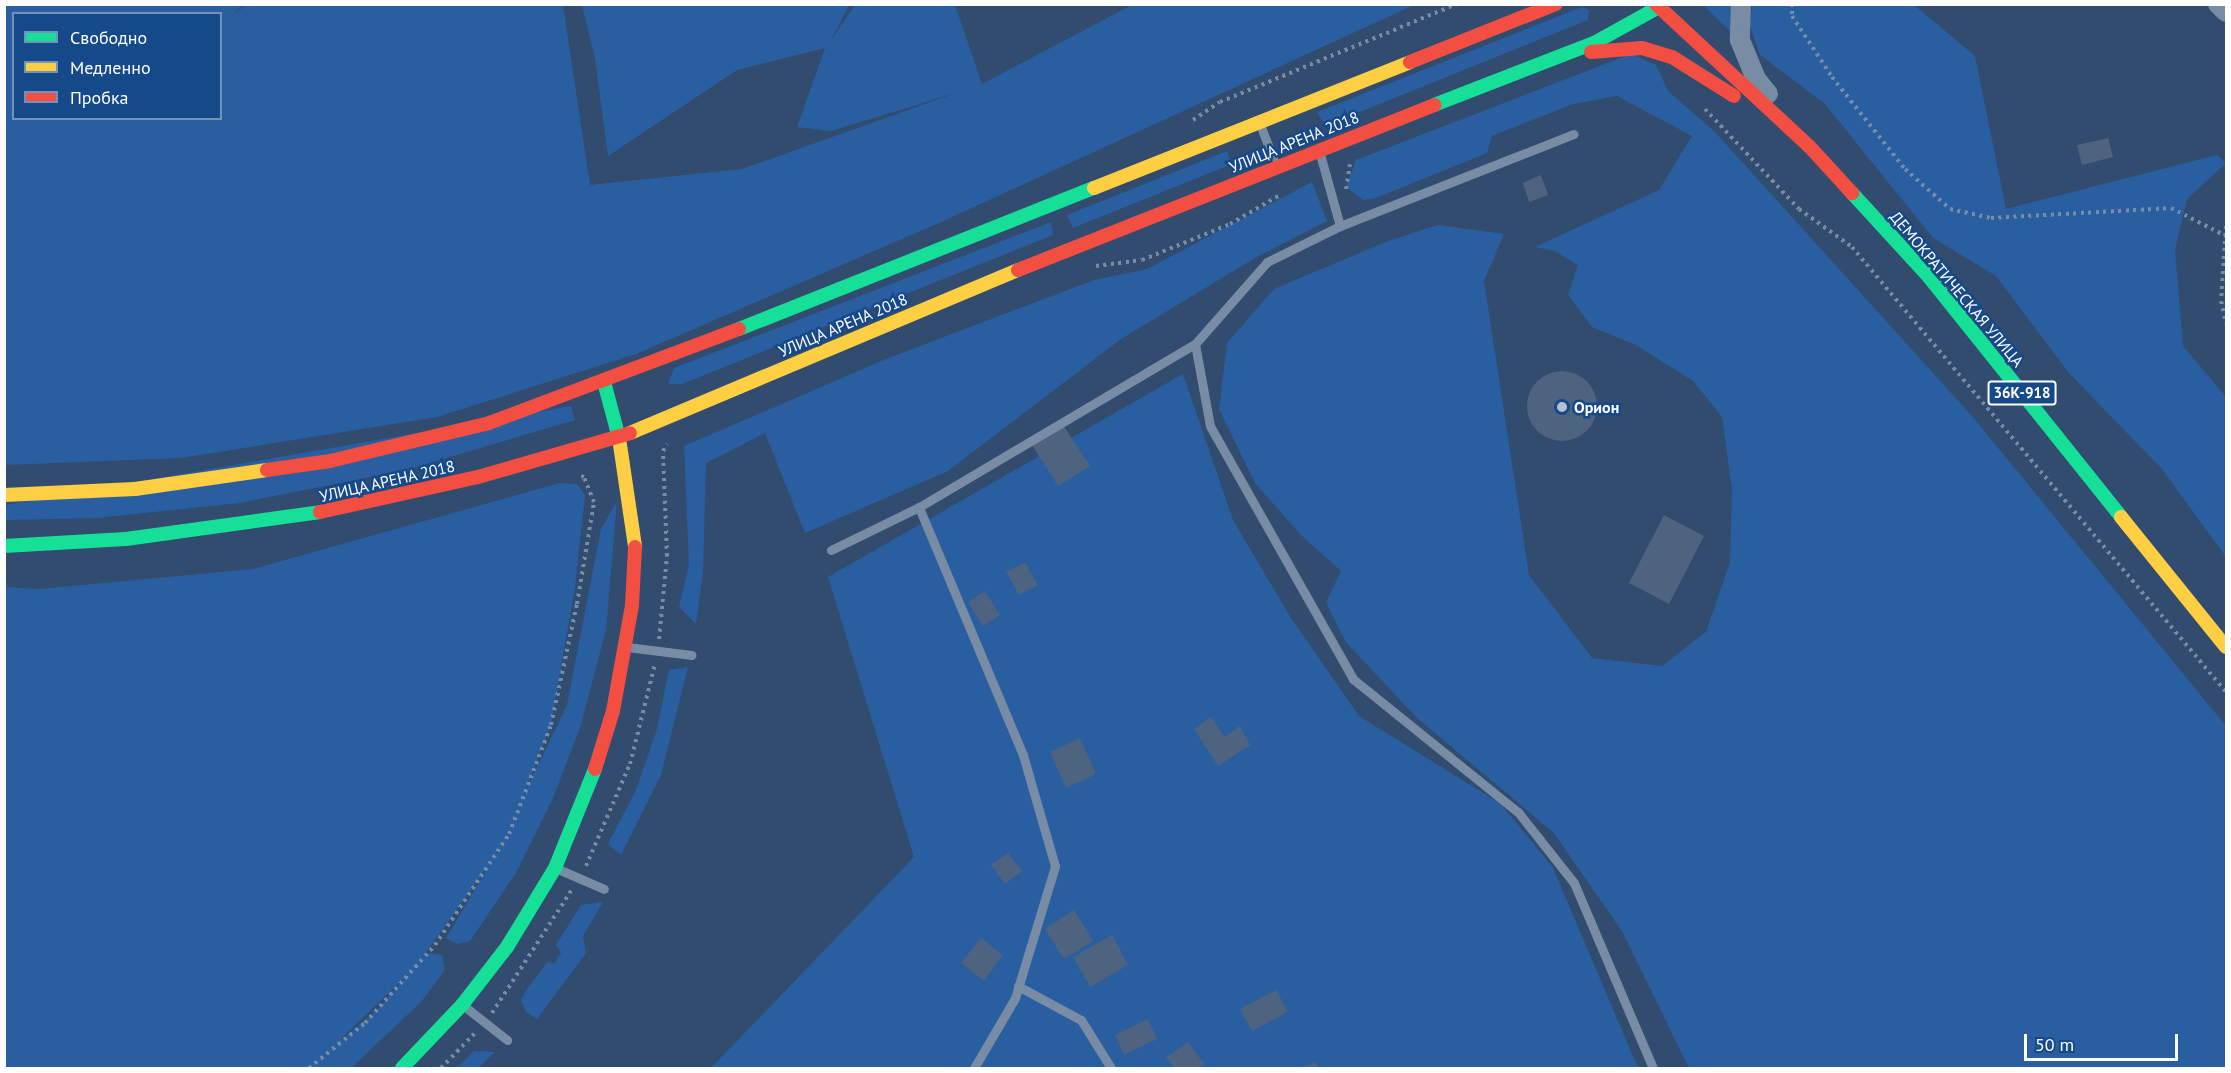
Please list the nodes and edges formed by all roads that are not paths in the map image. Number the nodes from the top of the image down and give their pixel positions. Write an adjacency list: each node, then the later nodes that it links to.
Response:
1 (1556, 4): 8 (main road, УЛИЦА АРЕНА 2018)
2 (1741, 4): 11 (street)
3 (2218, 4): 5 (street)
4 (1660, 5): 7 (main road, УЛИЦА АРЕНА 2018); 11 (main road, ДЕМОКРАТИЧЕСКАЯ УЛИЦА / 36К-918)
5 (2226, 12)
6 (1480, 21): 8 (main road)
7 (1561, 56): 11 (main road); 12 (main road, УЛИЦА АРЕНА 2018)
8 (1421, 58): 9 (main road, УЛИЦА АРЕНА 2018)
9 (1260, 123): 13 (lane); 16 (main road, УЛИЦА АРЕНА 2018)
10 (1573, 134): 14 (lane)
11 (1809, 146): 23 (main road, ДЕМОКРАТИЧЕСКАЯ УЛИЦА / 36К-918)
12 (1319, 149): 13 (main road, УЛИЦА АРЕНА 2018); 14 (lane)
13 (1276, 166): 17 (main road, УЛИЦА АРЕНА 2018)
14 (1340, 226): 15 (lane)
15 (1195, 344): 19 (lane); 33 (lane)
16 (604, 382): 17 (main road); 18 (main road, УЛИЦА АРЕНА 2018)
17 (619, 438): 20 (main road, УЛИЦА АРЕНА 2018); 22 (main road)
18 (4, 495)
19 (919, 507): 21 (lane); 27 (lane)
20 (4, 546)
21 (831, 550)
22 (624, 646): 24 (lane); 25 (main road)
23 (2226, 647)
24 (692, 655)
25 (555, 868): 26 (lane); 28 (main road)
26 (604, 889)
27 (1018, 986): 31 (lane); 32 (lane)
28 (462, 1005): 29 (lane); 30 (main road)
29 (507, 1040)
30 (402, 1068)
31 (974, 1068)
32 (1112, 1068)
33 (1653, 1068)

